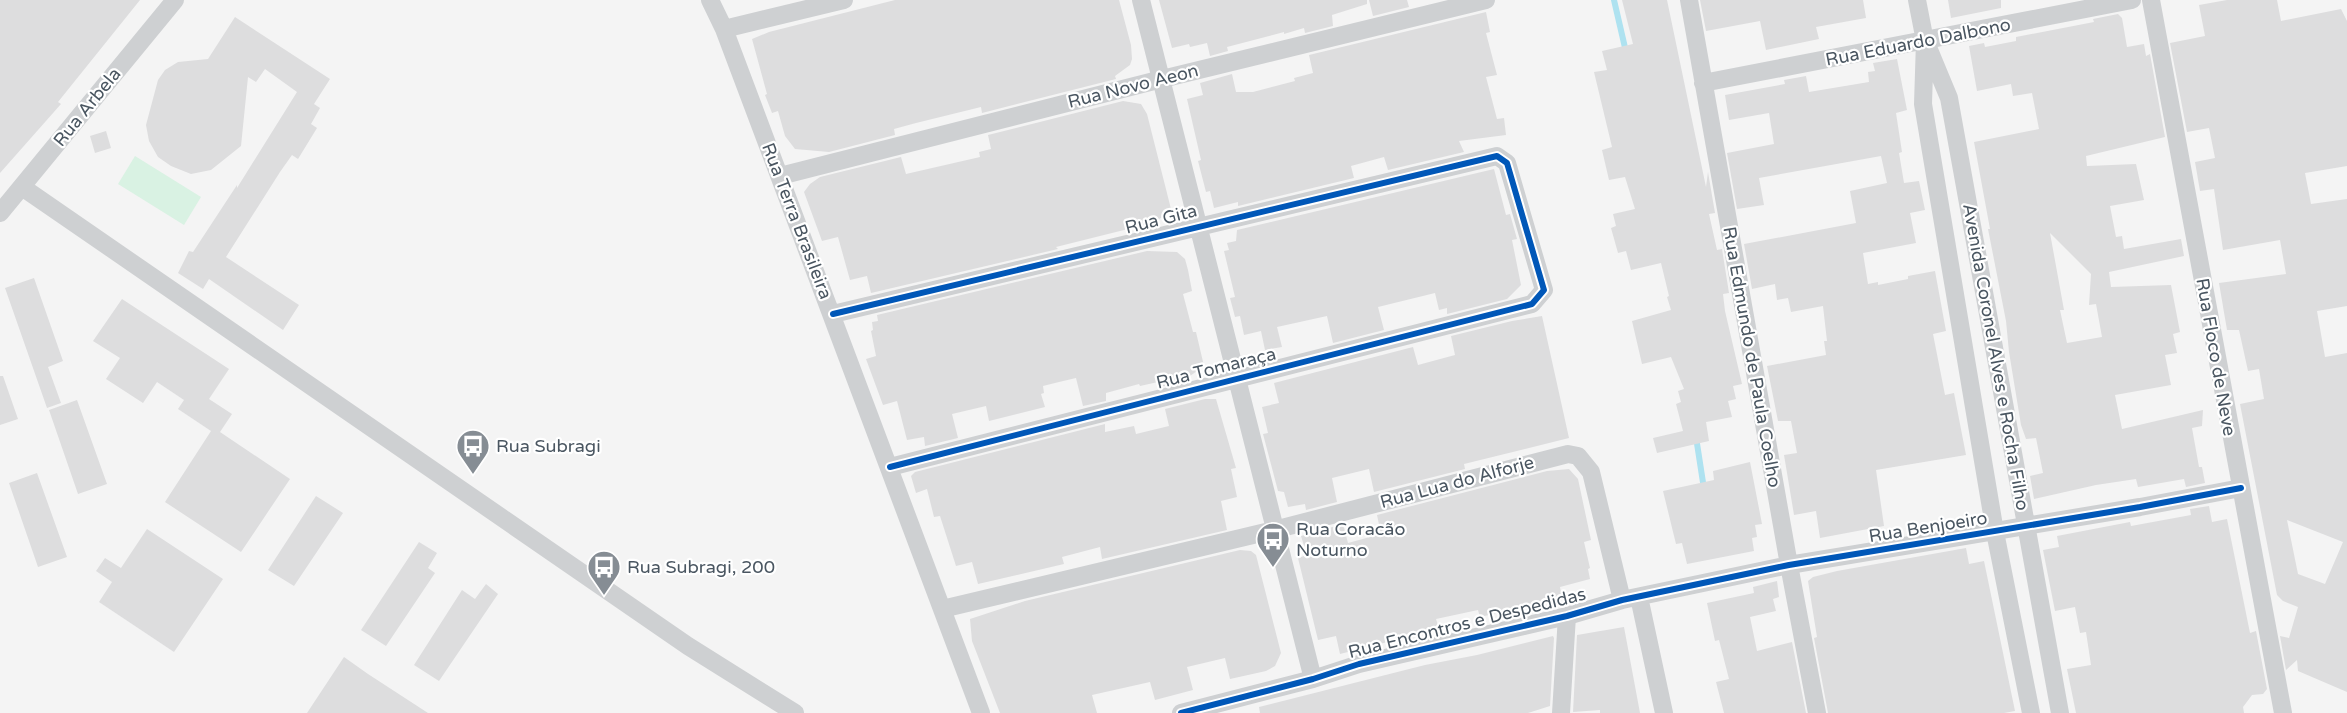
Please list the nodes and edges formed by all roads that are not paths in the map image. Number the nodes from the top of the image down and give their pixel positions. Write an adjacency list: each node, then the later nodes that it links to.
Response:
1 (175, 0): 15 (street, Rua Arbela)
2 (710, 0): 10 (street, Rua Terra Brasileira)
3 (843, 0): 10 (street)
4 (1141, 0): 12 (street)
5 (1486, 0): 12 (street, Rua Novo Aeon)
6 (1689, 0): 13 (street, Rua Edmundo de Paula Coelho)
7 (1917, 0): 11 (street, Avenida Coronel Alves e Rocha Filho)
8 (2132, 0): 11 (street, Rua Eduardo Dalbono)
9 (2151, 0): 22 (street, Rua Floco de Neve)
10 (724, 29): 14 (street, Rua Terra Brasileira)
11 (1925, 41): 13 (street, Rua Eduardo Dalbono); 23 (street, Avenida Coronel Alves e Rocha Filho); 25 (street, Avenida Coronel Alves e Rocha Filho)
12 (1162, 79): 14 (street, Rua Novo Aeon); 17 (street)
13 (1703, 83): 26 (street, Rua Edmundo de Paula Coelho)
14 (780, 176): 19 (street, Rua Terra Brasileira)
15 (22, 187): 16 (street, Rua Arbela); 31 (street)
16 (0, 213)
17 (1199, 226): 18 (street, Rua Gita); 19 (street, Rua Gita); 20 (street)
18 (1544, 290): 20 (street, Rua Tomaraça)
19 (833, 314): 21 (street, Rua Terra Brasileira)
20 (1236, 378): 21 (street, Rua Tomaraça); 24 (street)
21 (890, 467): 28 (street, Rua Terra Brasileira)
22 (2241, 488): 23 (street, Rua Benjoeiro); 39 (street, Rua Floco de Neve)
23 (2026, 526): 25 (street, Rua Benjoeiro); 38 (street, Avenida Coronel Alves e Rocha Filho)
24 (1274, 530): 27 (street, Rua Lua do Alforje); 28 (street, Rua Lua do Alforje); 30 (street)
25 (1995, 532): 26 (street, Rua Benjoeiro); 37 (street, Avenida Coronel Alves e Rocha Filho)
26 (1789, 565): 27 (street, Rua Benjoeiro); 36 (street, Rua Edmundo de Paula Coelho)
27 (1630, 599): 29 (street, Rua Encontros e Despedidas); 35 (street)
28 (942, 609): 32 (street, Rua Terra Brasileira)
29 (1567, 616): 30 (street, Rua Encontros e Despedidas); 34 (street)
30 (1313, 679): 33 (street, Rua Encontros e Despedidas)
31 (795, 713)
32 (981, 713)
33 (1181, 713)
34 (1561, 713)
35 (1664, 713)
36 (1817, 713)
37 (2031, 713)
38 (2060, 713)
39 (2283, 713)

